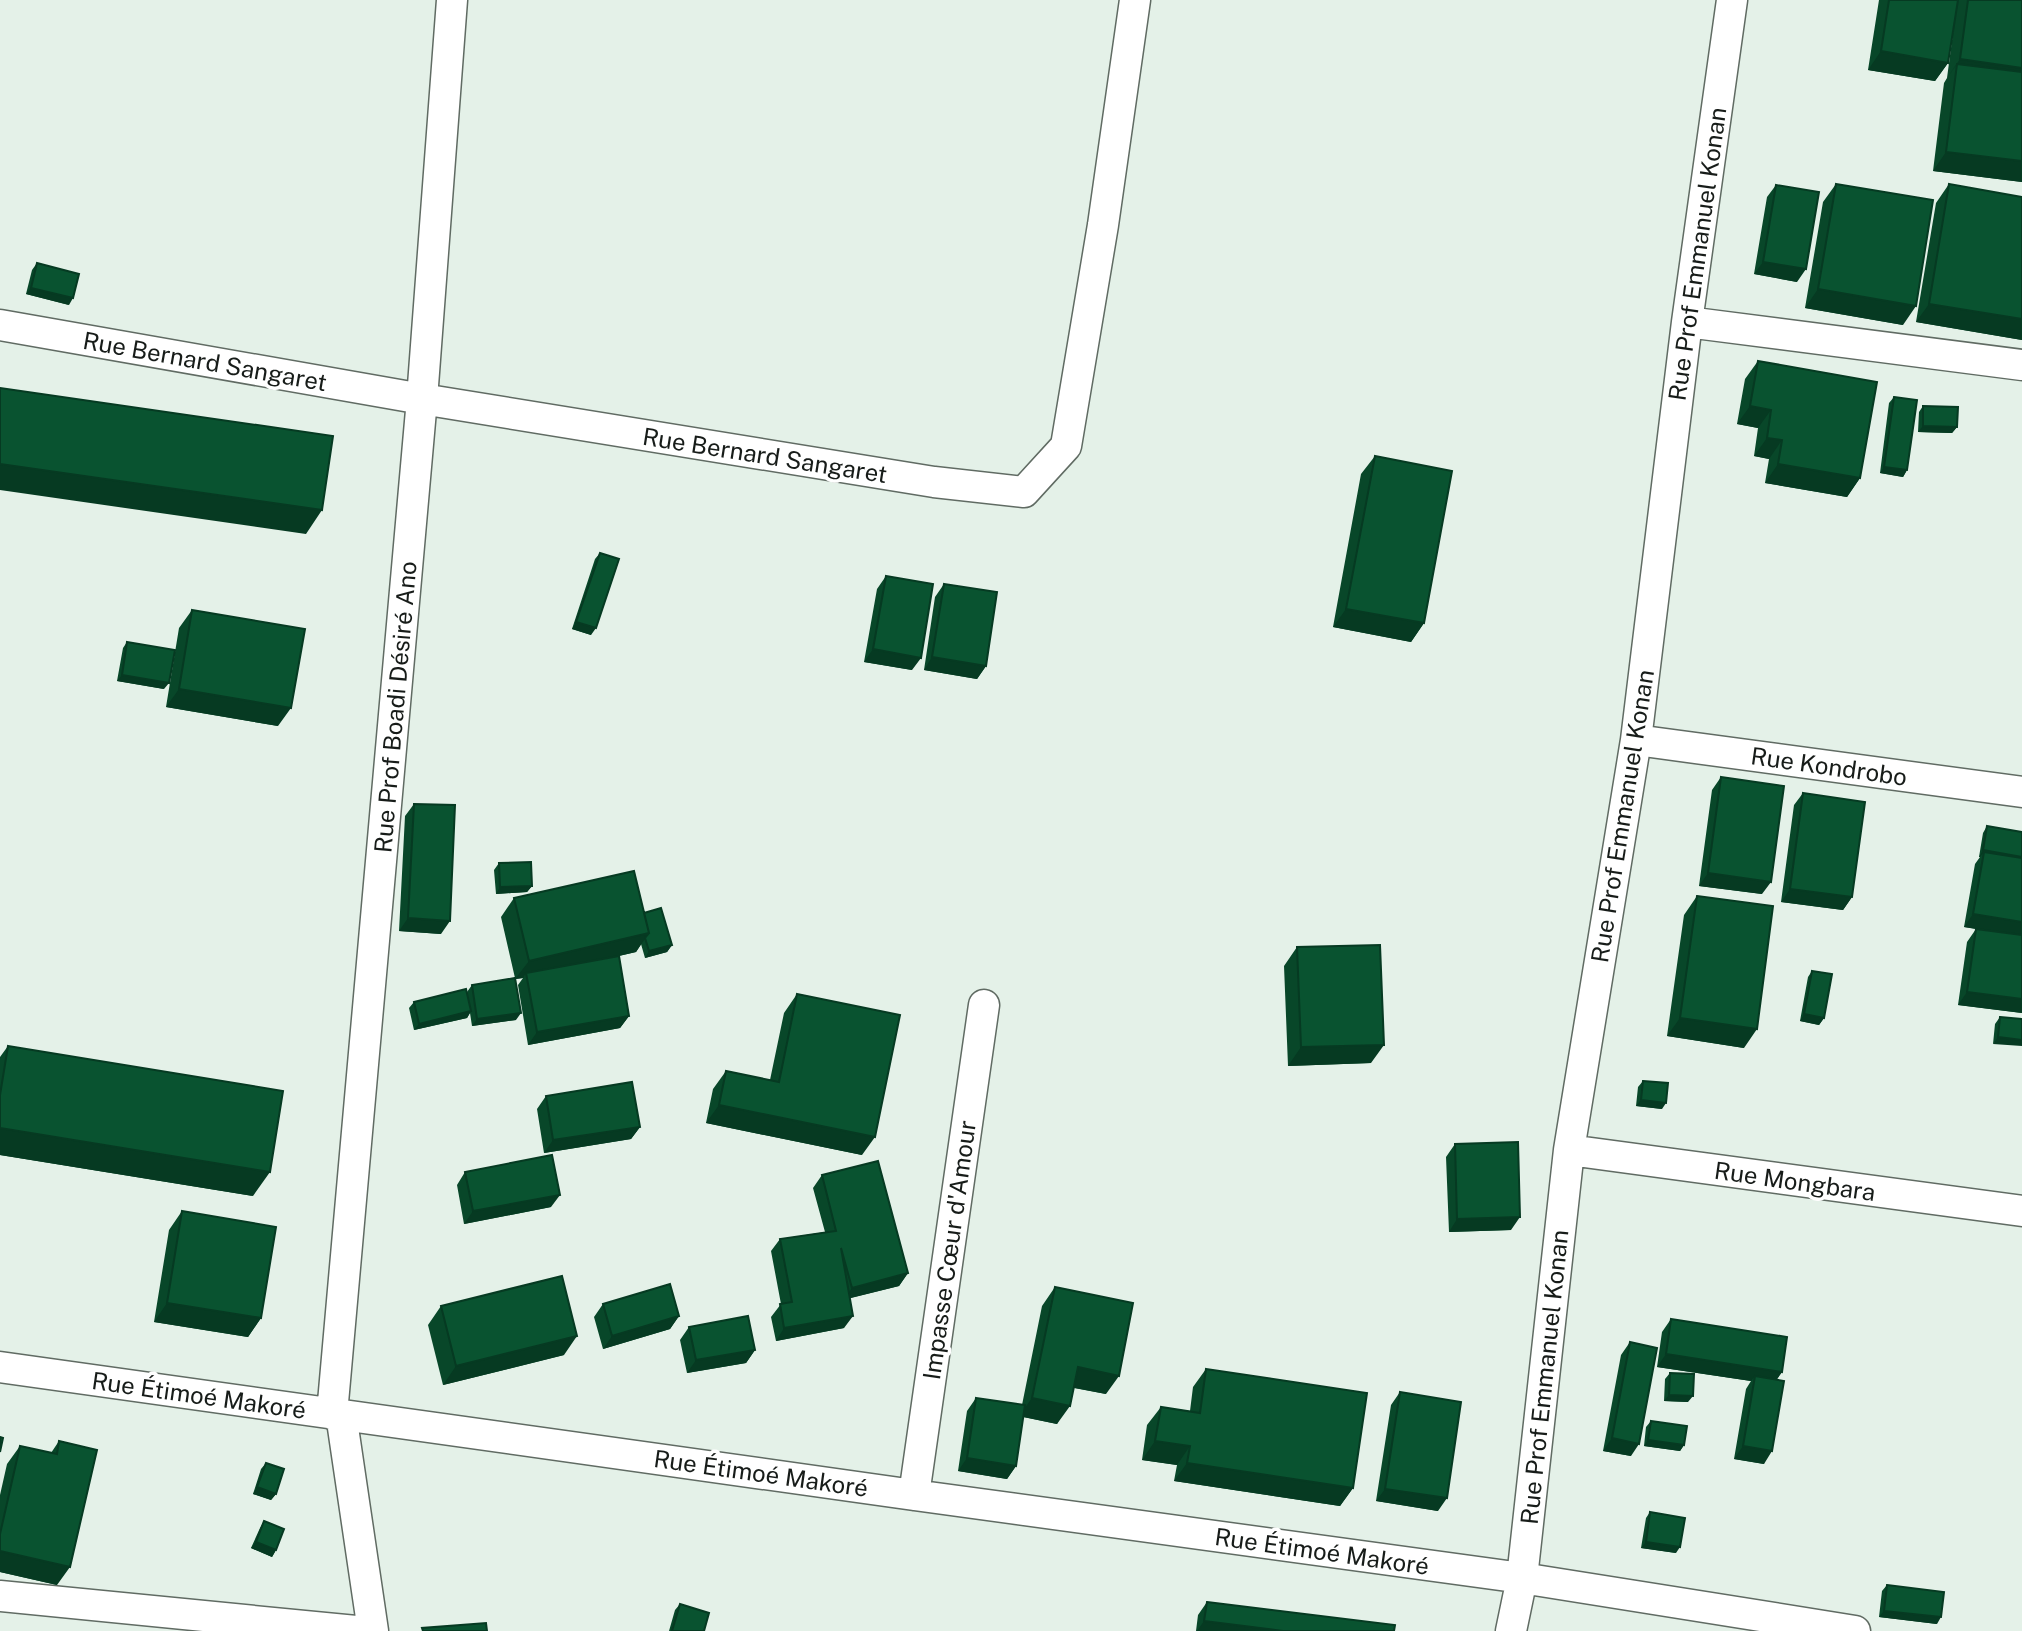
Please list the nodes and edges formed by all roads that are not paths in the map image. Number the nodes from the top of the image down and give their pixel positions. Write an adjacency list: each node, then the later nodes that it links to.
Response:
1 (452, 0): 7 (street, Rue Prof Boadi Désiré Ano)
2 (1135, 0): 7 (street, Rue Bernard Sangaret)
3 (1732, 0): 4 (street, Rue Prof Emmanuel Konan)
4 (1687, 322): 6 (street); 8 (street, Rue Prof Emmanuel Konan)
5 (0, 325): 7 (street, Rue Bernard Sangaret)
6 (2022, 365)
7 (422, 399): 14 (street, Rue Prof Boadi Désiré Ano)
8 (1636, 740): 9 (street, Rue Kondrobo); 11 (street, Rue Prof Emmanuel Konan)
9 (2022, 792)
10 (984, 1006): 15 (street, Impasse Cœur d'Amour)
11 (1569, 1150): 12 (street, Rue Mongbara); 16 (street, Rue Prof Emmanuel Konan)
12 (2022, 1211)
13 (0, 1367): 14 (street, Rue Étimoé Makoré)
14 (337, 1414): 15 (street, Rue Étimoé Makoré); 19 (street, Rue Prof Boadi Désiré Ano)
15 (914, 1495): 16 (street, Rue Étimoé Makoré)
16 (1522, 1578): 20 (street, Rue Prof Emmanuel Konan); 21 (street, Rue Étimoé Makoré)
17 (0, 1596): 18 (street)
18 (356, 1631)
19 (373, 1631)
20 (1511, 1631)
21 (1855, 1631)

